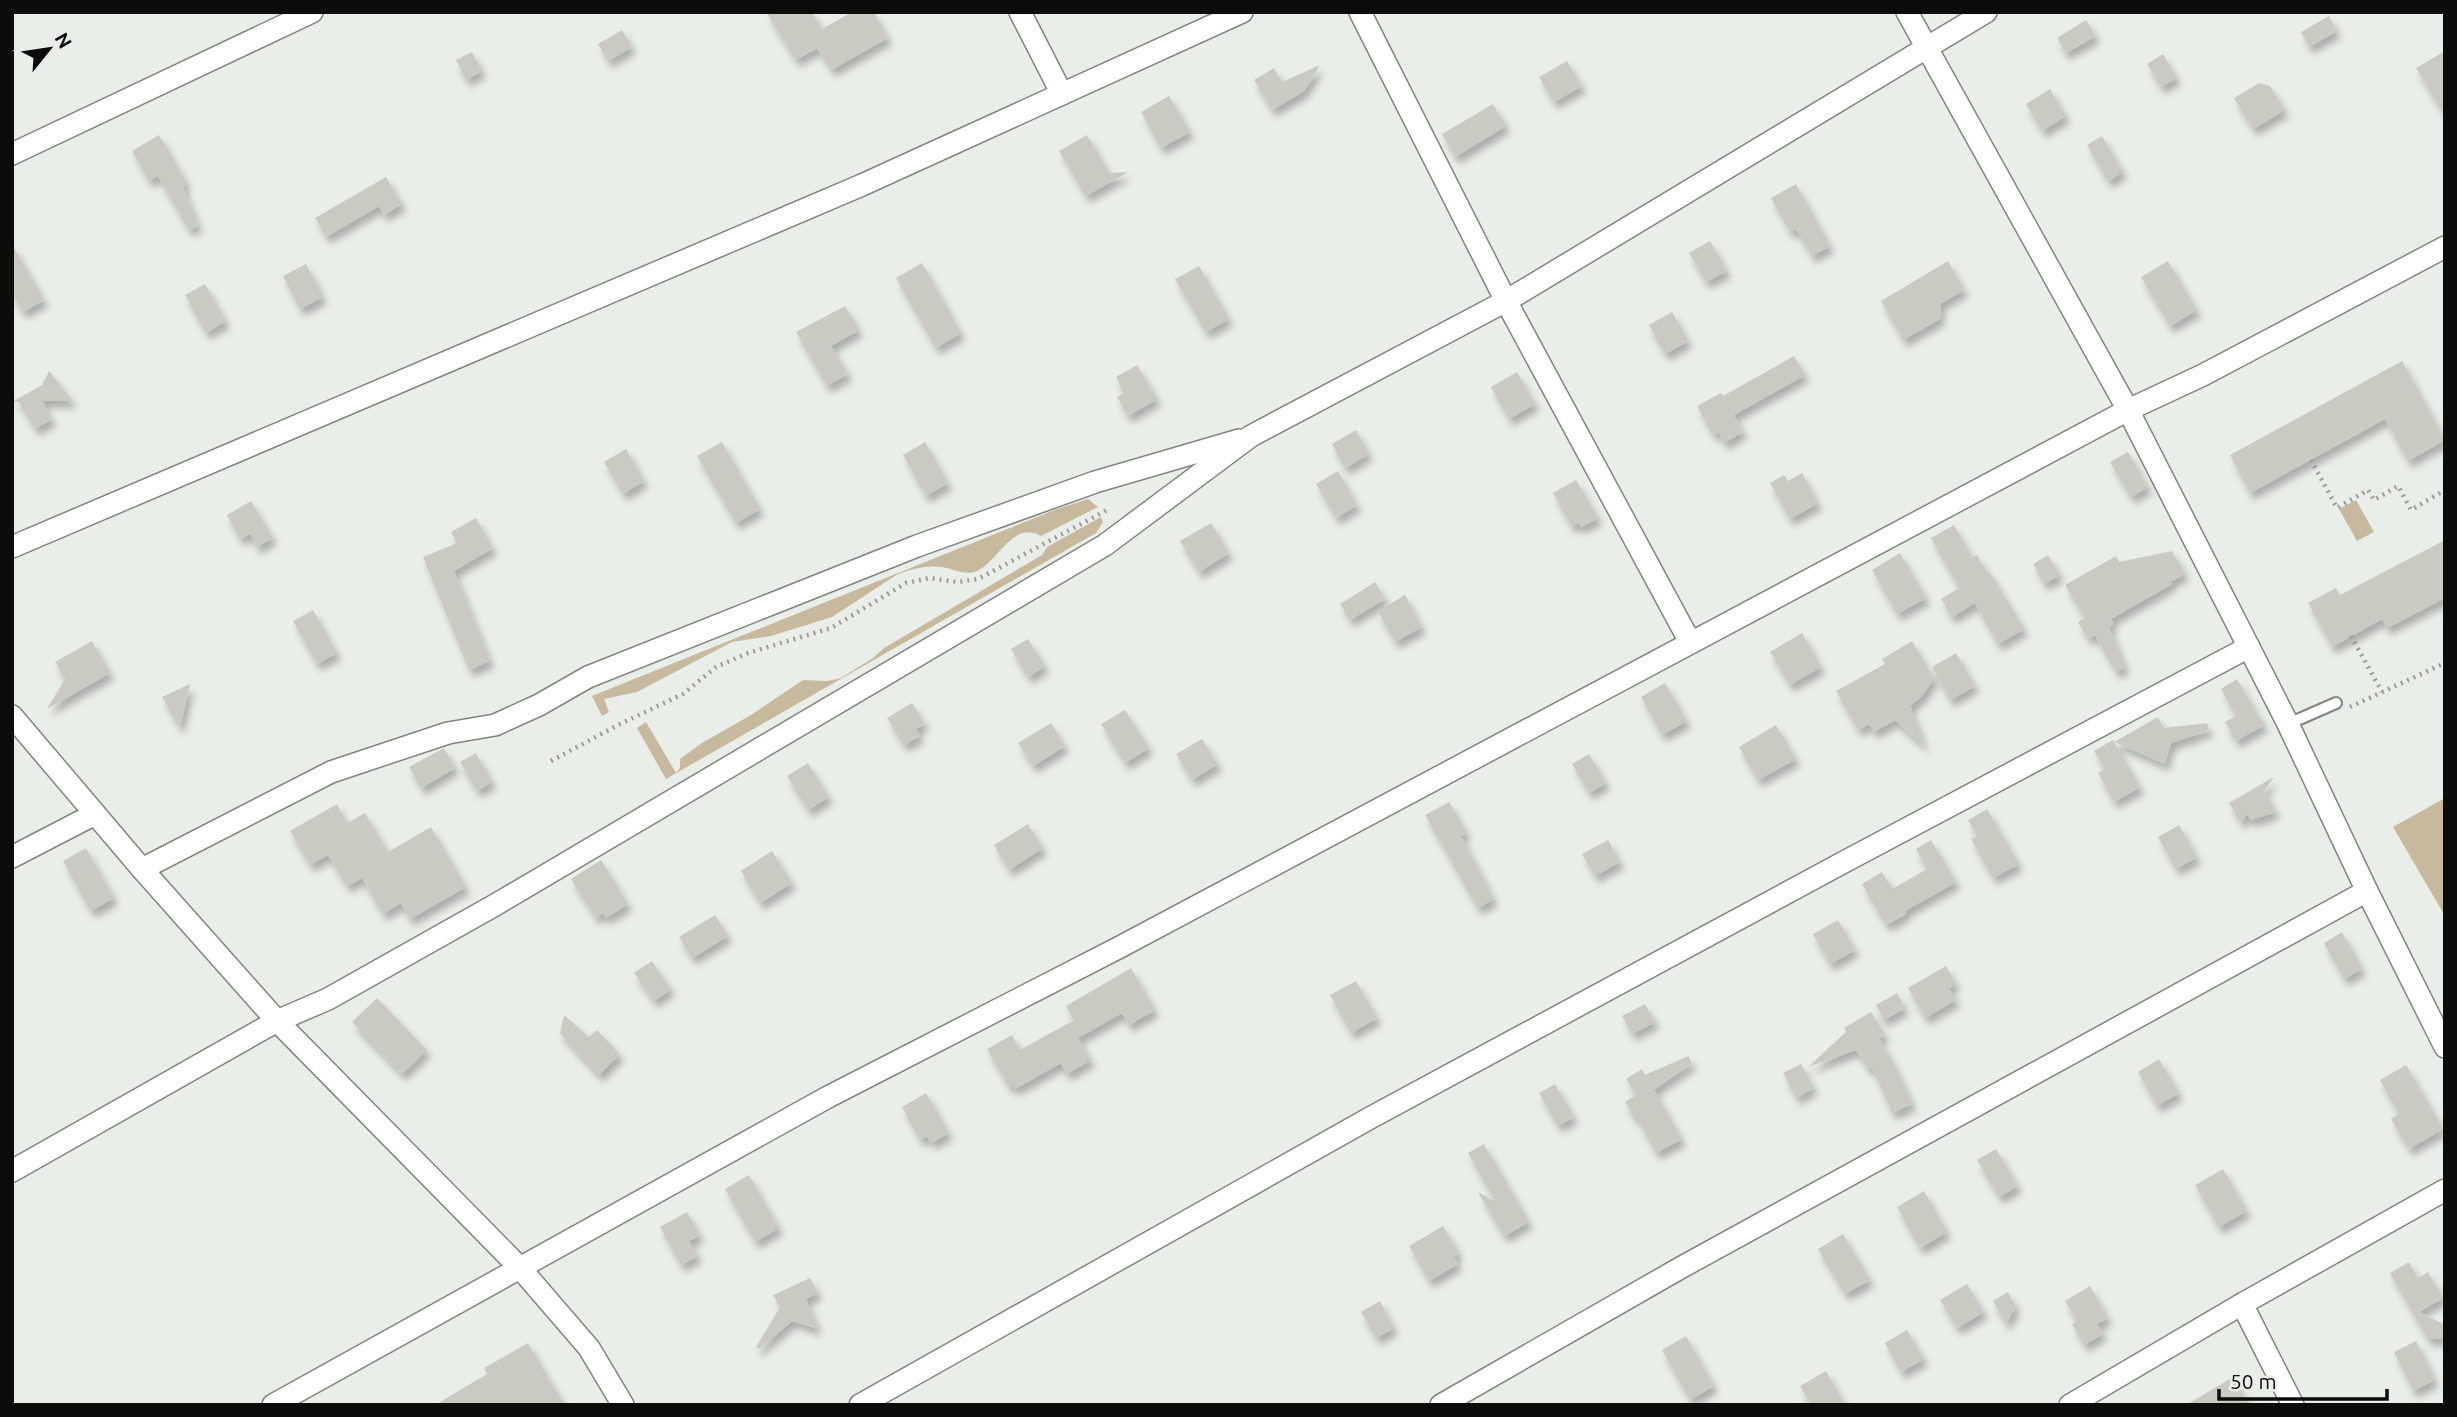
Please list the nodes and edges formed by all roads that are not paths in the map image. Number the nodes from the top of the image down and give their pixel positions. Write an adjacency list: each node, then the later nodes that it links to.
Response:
1 (312, 12): 9 (street)
2 (1020, 12): 8 (street)
3 (1242, 12): 8 (street)
4 (1360, 12): 11 (street)
5 (1907, 12): 7 (street)
6 (1986, 12): 7 (street)
7 (1927, 47): 11 (street); 12 (street)
8 (1062, 94): 14 (street)
9 (12, 154)
10 (2445, 247): 12 (street)
11 (1506, 301): 13 (street); 15 (street)
12 (2128, 410): 15 (street); 16 (street)
13 (1251, 436): 22 (street); 24 (street)
14 (12, 547)
15 (1690, 642): 28 (street)
16 (2249, 647): 19 (street); 32 (street)
17 (2336, 703): 19 (lane)
18 (12, 716): 20 (street)
19 (2288, 724): 23 (street)
20 (95, 814): 21 (street); 22 (street)
21 (12, 857)
22 (142, 869): 24 (street)
23 (2367, 891): 25 (street); 33 (street)
24 (277, 1021): 26 (street); 28 (street)
25 (2445, 1047)
26 (12, 1171)
27 (2445, 1190): 29 (street)
28 (520, 1268): 30 (street); 31 (street)
29 (2242, 1304): 34 (street); 35 (street)
30 (273, 1405)
31 (623, 1405)
32 (860, 1405)
33 (1441, 1405)
34 (2070, 1405)
35 (2292, 1405)

